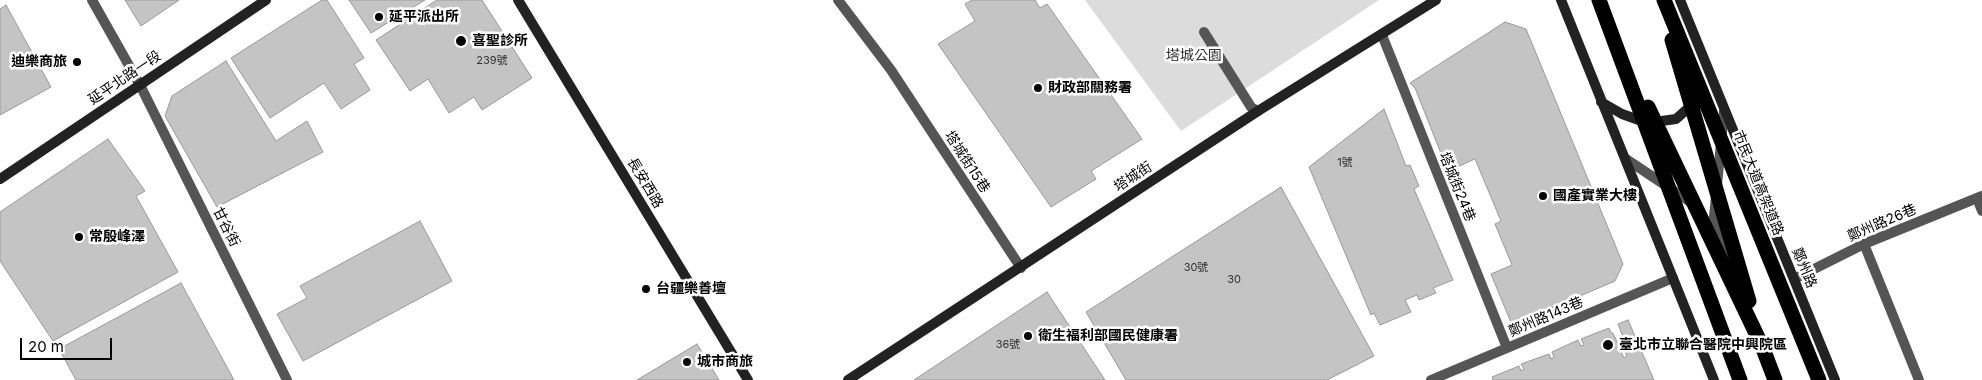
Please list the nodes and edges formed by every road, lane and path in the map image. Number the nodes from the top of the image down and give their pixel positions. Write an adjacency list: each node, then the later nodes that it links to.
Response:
1 (92, 0): 15 (street, 甘谷街)
2 (266, 0): 15 (street, 延平北路一段)
3 (518, 0): 32 (street, 長安西路)
4 (838, 0): 25 (street, 塔城街15巷)
5 (1436, 0): 13 (street, 塔城街)
6 (1561, 0): 16 (street)
7 (1599, 0): 11 (highway)
8 (1660, 0): 29 (highway)
9 (1664, 0): 38 (highway, 市民大道高架道路)
10 (1680, 0): 14 (street, 鄭州路)
11 (1605, 17): 29 (highway); 36 (highway)
12 (1204, 32): 17 (street)
13 (1382, 35): 17 (street, 塔城街); 30 (street, 塔城街24巷)
14 (1696, 41): 16 (street); 18 (street, 鄭州路)
15 (140, 85): 20 (street, 延平北路一段); 31 (street, 甘谷街)
16 (1601, 102): 19 (street)
17 (1258, 111): 25 (street, 塔城街)
18 (1724, 111): 23 (street); 27 (street, 鄭州路)
19 (1626, 159): 23 (street); 26 (street)
20 (0, 179)
21 (1979, 197): 22 (street); 24 (street, 鄭州路26巷)
22 (1982, 211)
23 (1714, 217): 28 (street)
24 (1864, 244): 27 (street, 鄭州路26巷); 40 (street)
25 (1020, 268): 33 (street, 塔城街)
26 (1673, 278): 30 (street, 鄭州路143巷); 35 (street)
27 (1794, 279): 39 (street, 鄭州路)
28 (1744, 298)
29 (1762, 346): 37 (highway)
30 (1508, 348): 34 (street, 鄭州路143巷)
31 (287, 380)
32 (748, 380)
33 (848, 380)
34 (1431, 380)
35 (1714, 380)
36 (1740, 380)
37 (1775, 380)
38 (1819, 380)
39 (1835, 380)
40 (1919, 380)

